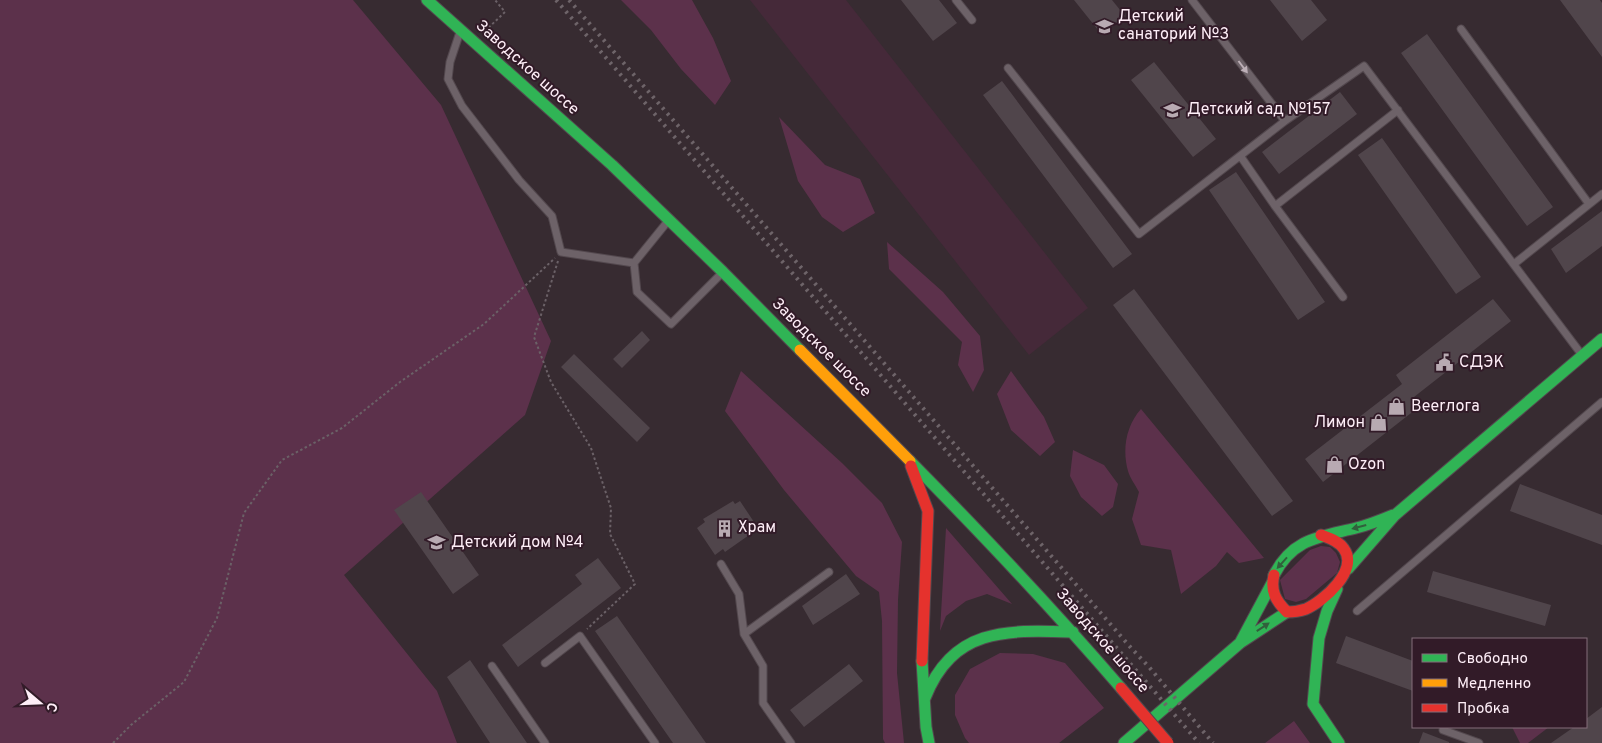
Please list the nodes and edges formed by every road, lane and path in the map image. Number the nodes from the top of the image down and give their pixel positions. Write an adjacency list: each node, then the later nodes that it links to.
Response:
1 (427, 0): 7 (street, Заводское шоссе)
2 (495, 0): 8 (path)
3 (956, 0): 5 (lane)
4 (1192, 0): 11 (lane, one-way to 11)
5 (972, 20)
6 (1461, 29): 14 (lane)
7 (461, 30): 8 (street, Заводское шоссе); 17 (lane)
8 (475, 43): 16 (street, Заводское шоссе)
9 (1008, 68): 12 (lane)
10 (1398, 110): 11 (lane); 15 (lane); 19 (lane)
11 (1285, 122): 12 (lane)
12 (1241, 157): 15 (lane)
13 (1602, 194): 14 (lane)
14 (1589, 204): 19 (lane)
15 (1275, 206): 21 (lane)
16 (668, 220): 18 (lane); 20 (street, Заводское шоссе)
17 (561, 252): 18 (lane); 38 (path); 45 (path)
18 (634, 263): 20 (lane)
19 (1514, 264): 23 (lane)
20 (723, 272): 25 (street, Заводское шоссе)
21 (1343, 297)
22 (1602, 339): 23 (street)
23 (1582, 355): 26 (street)
24 (1602, 402): 34 (lane)
25 (908, 458): 36 (street, Заводское шоссе); 43 (street)
26 (1395, 515): 27 (street, one-way to 27); 29 (street)
27 (1321, 535): 29 (street); 31 (street, one-way to 31)
28 (720, 564): 37 (lane)
29 (1348, 569): 32 (street)
30 (829, 572): 37 (lane)
31 (1272, 583): 35 (street); 40 (street)
32 (1339, 584): 33 (street); 39 (street)
33 (1314, 605): 35 (street); 39 (street)
34 (1357, 611)
35 (1287, 612): 40 (street, one-way to 35)
36 (1073, 632): 43 (street); 51 (street, Заводское шоссе, bridge)
37 (744, 634): 48 (lane)
38 (580, 636): 41 (lane); 47 (lane)
39 (1319, 638): 52 (street)
40 (1240, 643): 50 (street)
41 (545, 663)
42 (492, 666): 46 (lane)
43 (924, 702): 49 (street)
44 (1443, 730): 53 (lane)
45 (113, 743)
46 (545, 743)
47 (655, 743)
48 (791, 743)
49 (929, 743)
50 (1124, 743)
51 (1168, 743)
52 (1339, 743)
53 (1480, 743)

